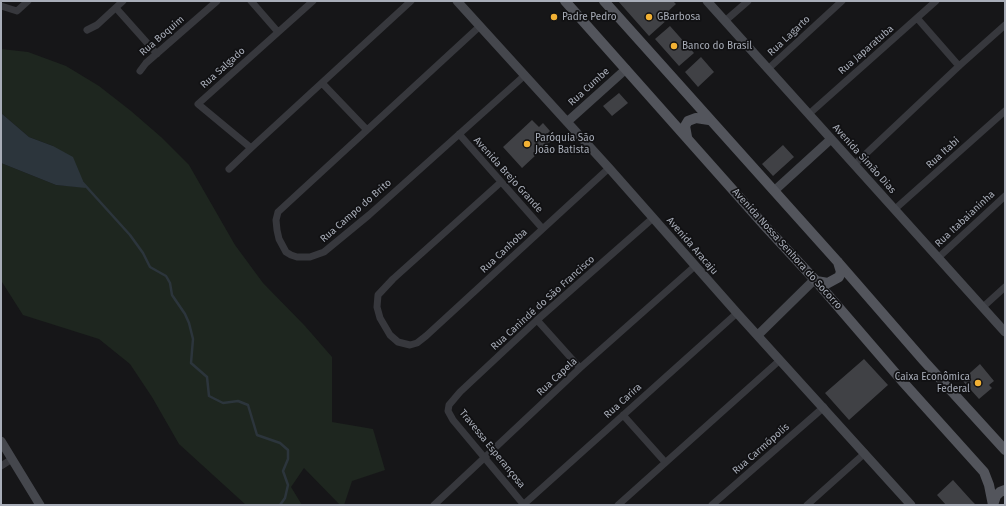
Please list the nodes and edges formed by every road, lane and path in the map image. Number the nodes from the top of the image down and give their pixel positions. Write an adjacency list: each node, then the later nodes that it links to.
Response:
1 (28, 1): 14 (street)
2 (123, 1): 15 (street)
3 (217, 1): 22 (street, Rua Boquim)
4 (251, 1): 21 (street)
5 (313, 1): 21 (street, Rua Salgado)
6 (411, 1): 28 (street)
7 (457, 1): 19 (street, Avenida Aracaju)
8 (565, 1): 24 (main road, Avenida Nossa Senhora do Socorro)
9 (604, 1): 31 (main road)
10 (708, 1): 17 (street, Avenida Simão Dias)
11 (748, 1): 17 (street)
12 (842, 1): 25 (street, Rua Lagarto)
13 (936, 1): 16 (street, Rua Japaratuba)
14 (1, 6)
15 (116, 8): 20 (street); 22 (street)
16 (917, 18): 23 (street); 29 (street, Rua Japaratuba)
17 (725, 21): 25 (street, Avenida Simão Dias)
18 (1005, 25): 23 (street)
19 (480, 26): 27 (street, Avenida Aracaju); 33 (street, Rua Campo do Brito)
20 (87, 30)
21 (278, 32): 37 (street, Rua Salgado)
22 (157, 54): 26 (street, Rua Boquim)
23 (960, 66): 38 (street)
24 (626, 69): 32 (street, Rua Cumbe); 36 (main road, Avenida Nossa Senhora do Socorro)
25 (768, 69): 29 (street, Avenida Simão Dias)
26 (140, 71)
27 (524, 76): 32 (street, Avenida Aracaju); 34 (street, Rua Campo do Brito)
28 (322, 83): 33 (street); 37 (street)
29 (809, 114): 35 (street, Avenida Simão Dias)
30 (1004, 115): 44 (street, Rua Itabi)
31 (709, 120): 36 (main road); 42 (main road)
32 (567, 122): 39 (street, Avenida Aracaju)
33 (366, 130): 34 (street, Rua Campo do Brito)
34 (459, 134): 41 (street, Avenida Brejo Grande)
35 (831, 139): 38 (street, Avenida Simão Dias); 42 (street)
36 (688, 140): 50 (main road, Avenida Nossa Senhora do Socorro)
37 (251, 148): 40 (street)
38 (854, 165): 44 (street, Avenida Simão Dias)
39 (609, 168): 45 (street, Avenida Aracaju); 46 (street, Rua Canhoba)
40 (229, 169)
41 (501, 182): 46 (street, Avenida Brejo Grande); 46 (street, Rua Canhoba)
42 (774, 191): 48 (main road)
43 (1005, 196): 47 (street, Rua Itabaianinha)
44 (895, 209): 47 (street, Avenida Simão Dias)
45 (653, 218): 49 (street, Avenida Aracaju); 54 (street, Rua Canindé do São Francisco)
46 (542, 228)
47 (939, 257): 52 (street, Avenida Simão Dias)
48 (837, 261): 50 (main road); 63 (main road)
49 (695, 266): 53 (street, Avenida Aracaju); 58 (street, Rua Capela)
50 (816, 280): 56 (street); 77 (main road, Avenida Nossa Senhora do Socorro)
51 (1005, 287): 52 (street)
52 (983, 307): 55 (street, Avenida Simão Dias)
53 (737, 313): 56 (street, Avenida Aracaju); 61 (street, Rua Carira)
54 (537, 320): 58 (street); 59 (street, Rua Canindé do São Francisco)
55 (1005, 332)
56 (758, 335): 57 (street, Avenida Aracaju)
57 (780, 360): 60 (street, Avenida Aracaju); 67 (street)
58 (580, 368): 65 (street, Rua Capela)
59 (449, 405): 65 (street, Travessa Esperançosa)
60 (824, 407): 64 (street, Avenida Aracaju); 75 (street, Rua Carmópolis)
61 (623, 415): 67 (street); 73 (street, Rua Carira)
62 (1, 442): 66 (street)
63 (1005, 450)
64 (865, 453): 70 (street, Avenida Aracaju); 76 (street)
65 (484, 457): 72 (street, Rua Capela); 73 (street, Travessa Esperançosa)
66 (12, 459): 68 (street); 71 (street)
67 (665, 462): 74 (street)
68 (1, 466)
69 (1005, 490): 77 (main road)
70 (907, 504)
71 (40, 505)
72 (434, 505)
73 (524, 505)
74 (618, 505)
75 (712, 505)
76 (807, 505)
77 (993, 505)

